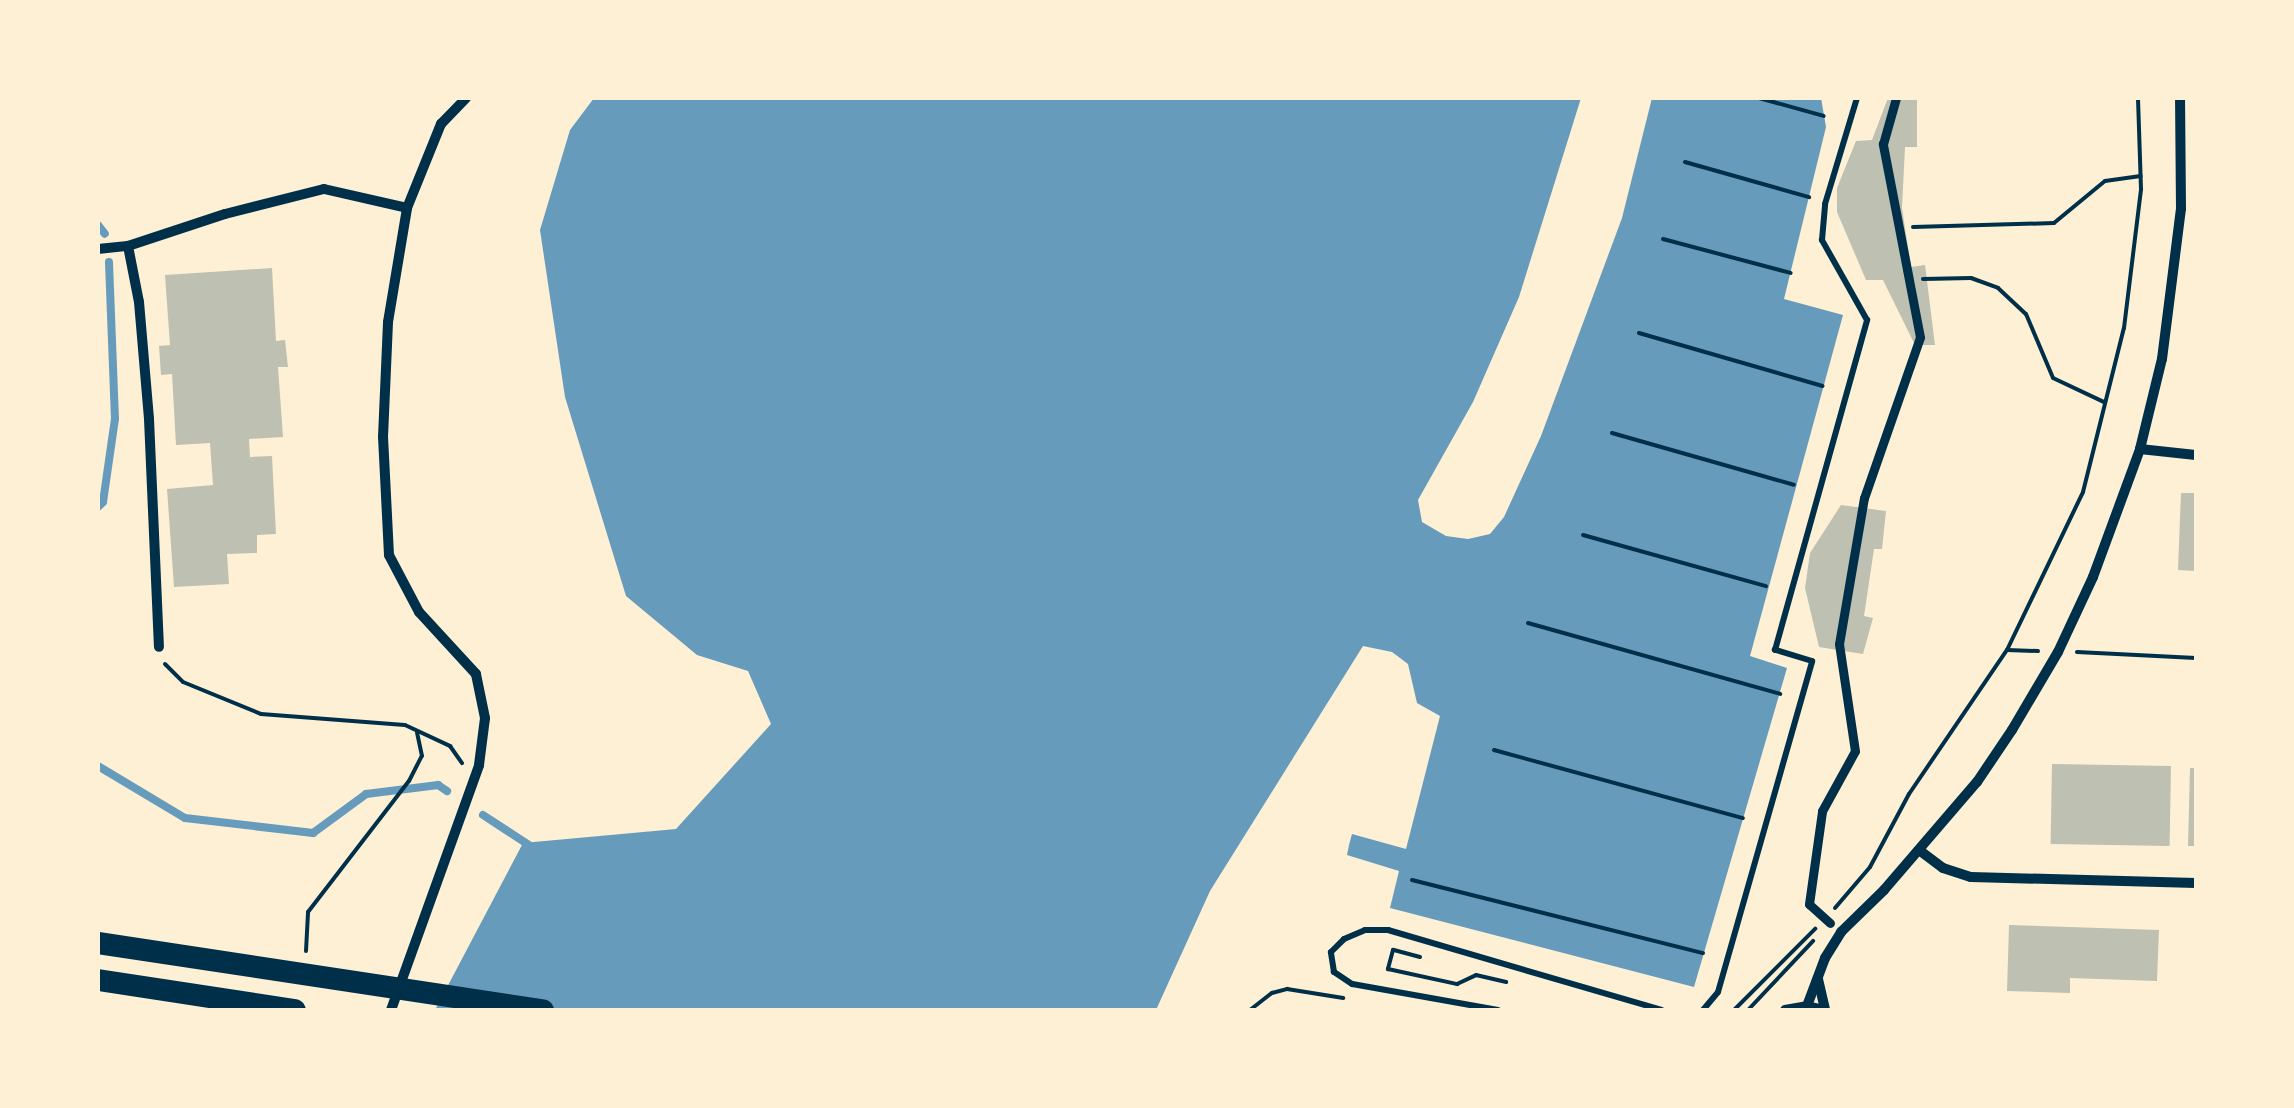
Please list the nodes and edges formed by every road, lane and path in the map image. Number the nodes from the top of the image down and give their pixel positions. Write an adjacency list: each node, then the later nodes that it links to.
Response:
1 (466, 98): 11 (street)
2 (1759, 98): 7 (path)
3 (1857, 98): 56 (lane)
4 (1896, 98): 12 (street)
5 (2138, 98): 9 (path)
6 (2180, 98): 22 (street)
7 (1824, 116)
8 (1685, 162): 10 (path)
9 (2141, 176): 12 (path); 20 (path)
10 (1809, 196)
11 (408, 208): 14 (street); 35 (street)
12 (1898, 228): 17 (street)
13 (1662, 239): 16 (path)
14 (128, 246): 15 (street); 28 (street)
15 (98, 249)
16 (1791, 273)
17 (1908, 280): 20 (path); 40 (street)
18 (1638, 333): 19 (path)
19 (1823, 386)
20 (2105, 402): 29 (path)
21 (1612, 433): 24 (path)
22 (2140, 448): 23 (street); 30 (street)
23 (2196, 455)
24 (1794, 484)
25 (1582, 535): 26 (path)
26 (1766, 586)
27 (1528, 624): 32 (path)
28 (159, 647): 33 (path)
29 (2008, 650): 30 (path); 40 (path)
30 (2058, 652): 31 (path); 37 (street)
31 (2196, 658)
32 (1780, 694)
33 (418, 734): 35 (path); 44 (path)
34 (1494, 750): 36 (path)
35 (474, 778): 51 (street)
36 (1743, 818)
37 (1919, 850): 39 (street); 45 (street)
38 (1412, 880): 42 (path)
39 (2196, 883)
40 (1827, 920): 57 (path); 58 (path)
41 (98, 943): 52 (highway)
42 (1703, 953)
43 (1425, 959): 47 (path)
44 (304, 961)
45 (1818, 978): 49 (street); 60 (street)
46 (98, 980): 50 (highway)
47 (1457, 984)
48 (1354, 1000): 53 (path)
49 (1807, 1006): 59 (street); 60 (street)
50 (295, 1010)
51 (391, 1010)
52 (543, 1010)
53 (1250, 1010)
54 (1498, 1010): 55 (lane)
55 (1662, 1010)
56 (1703, 1010)
57 (1734, 1010)
58 (1748, 1010)
59 (1785, 1010)
60 (1824, 1010)

